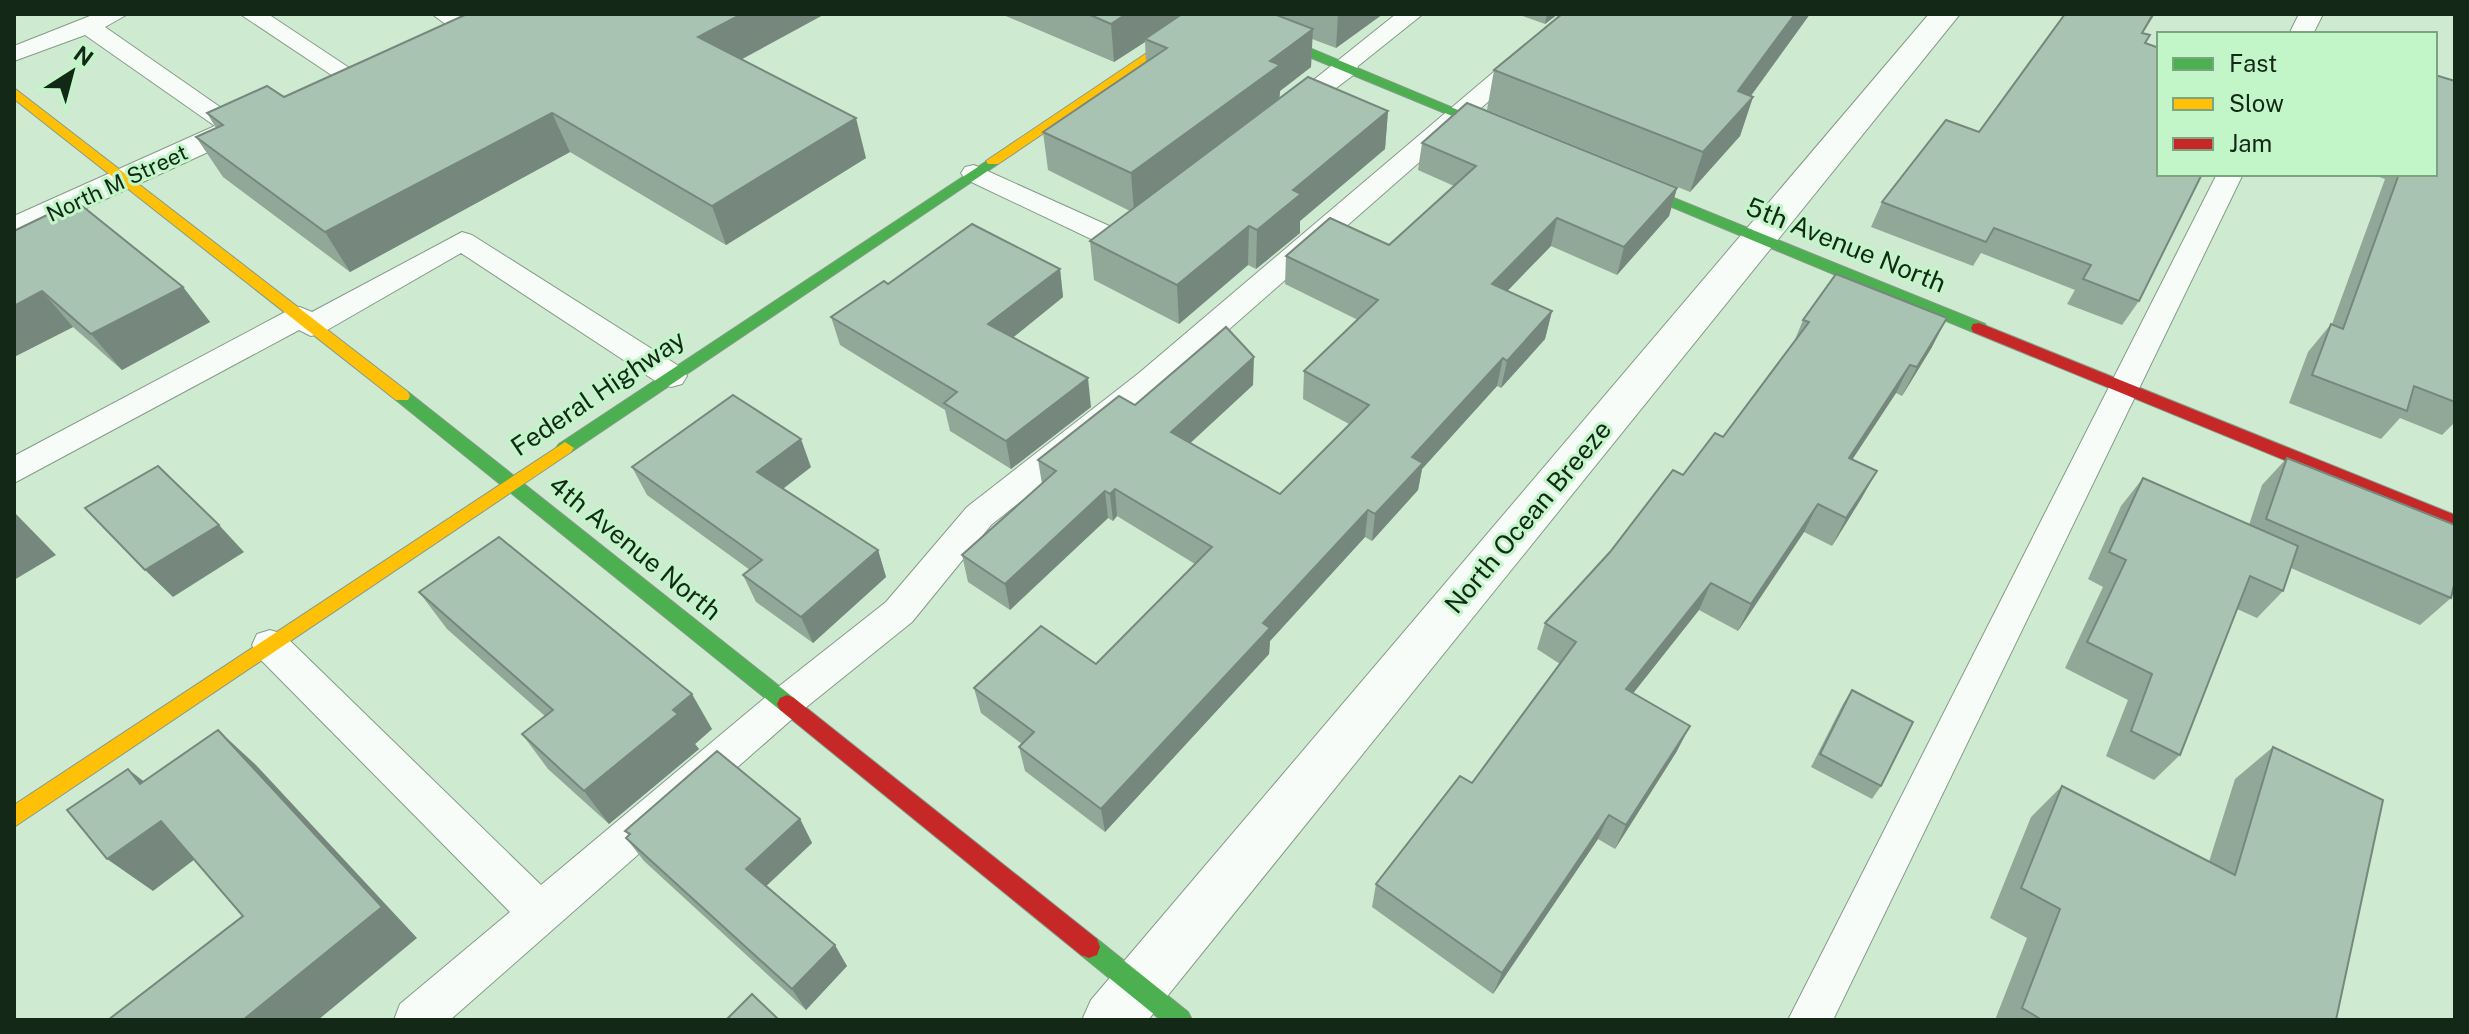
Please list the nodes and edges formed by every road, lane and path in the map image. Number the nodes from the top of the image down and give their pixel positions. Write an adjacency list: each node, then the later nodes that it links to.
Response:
1 (116, 14): 8 (lane)
2 (252, 14): 12 (lane)
3 (1215, 14): 11 (street); 19 (street, Federal Highway)
4 (1411, 14): 11 (lane)
5 (1576, 14): 15 (lane)
6 (1945, 14): 25 (street, North Ocean Breeze)
7 (2311, 14): 9 (lane)
8 (88, 26): 10 (lane); 16 (lane)
9 (2302, 32)
10 (14, 54)
11 (1345, 67): 15 (street); 17 (lane)
12 (348, 75)
13 (14, 92): 22 (street, 4th Avenue North)
14 (277, 108): 16 (street, North M Street)
15 (1459, 114): 18 (street); 33 (lane)
16 (234, 128): 22 (street, North M Street)
17 (1268, 128)
18 (1531, 143)
19 (974, 173): 23 (lane); 27 (street, Federal Highway)
20 (1603, 173): 25 (street, 5th Avenue North)
21 (2229, 176): 28 (lane)
22 (124, 179): 24 (street, North M Street); 26 (street, 4th Avenue North)
23 (1156, 212)
24 (14, 230)
25 (1759, 237): 28 (street, 5th Avenue North); 36 (street, North Ocean Breeze)
26 (305, 321): 27 (lane); 29 (lane); 30 (street, 4th Avenue North)
27 (671, 376): 30 (street, Federal Highway)
28 (2125, 387): 31 (street, 5th Avenue North); 40 (lane)
29 (14, 471)
30 (512, 482): 32 (street, Federal Highway); 33 (street, 4th Avenue North)
31 (2455, 523)
32 (270, 645): 34 (street, Federal Highway); 35 (lane)
33 (786, 702): 35 (lane); 36 (street, 4th Avenue North)
34 (14, 817)
35 (540, 913): 37 (lane)
36 (1138, 986): 38 (street, North Ocean Breeze); 39 (street, 4th Avenue North)
37 (416, 1020)
38 (1111, 1020)
39 (1180, 1020)
40 (1810, 1020)

